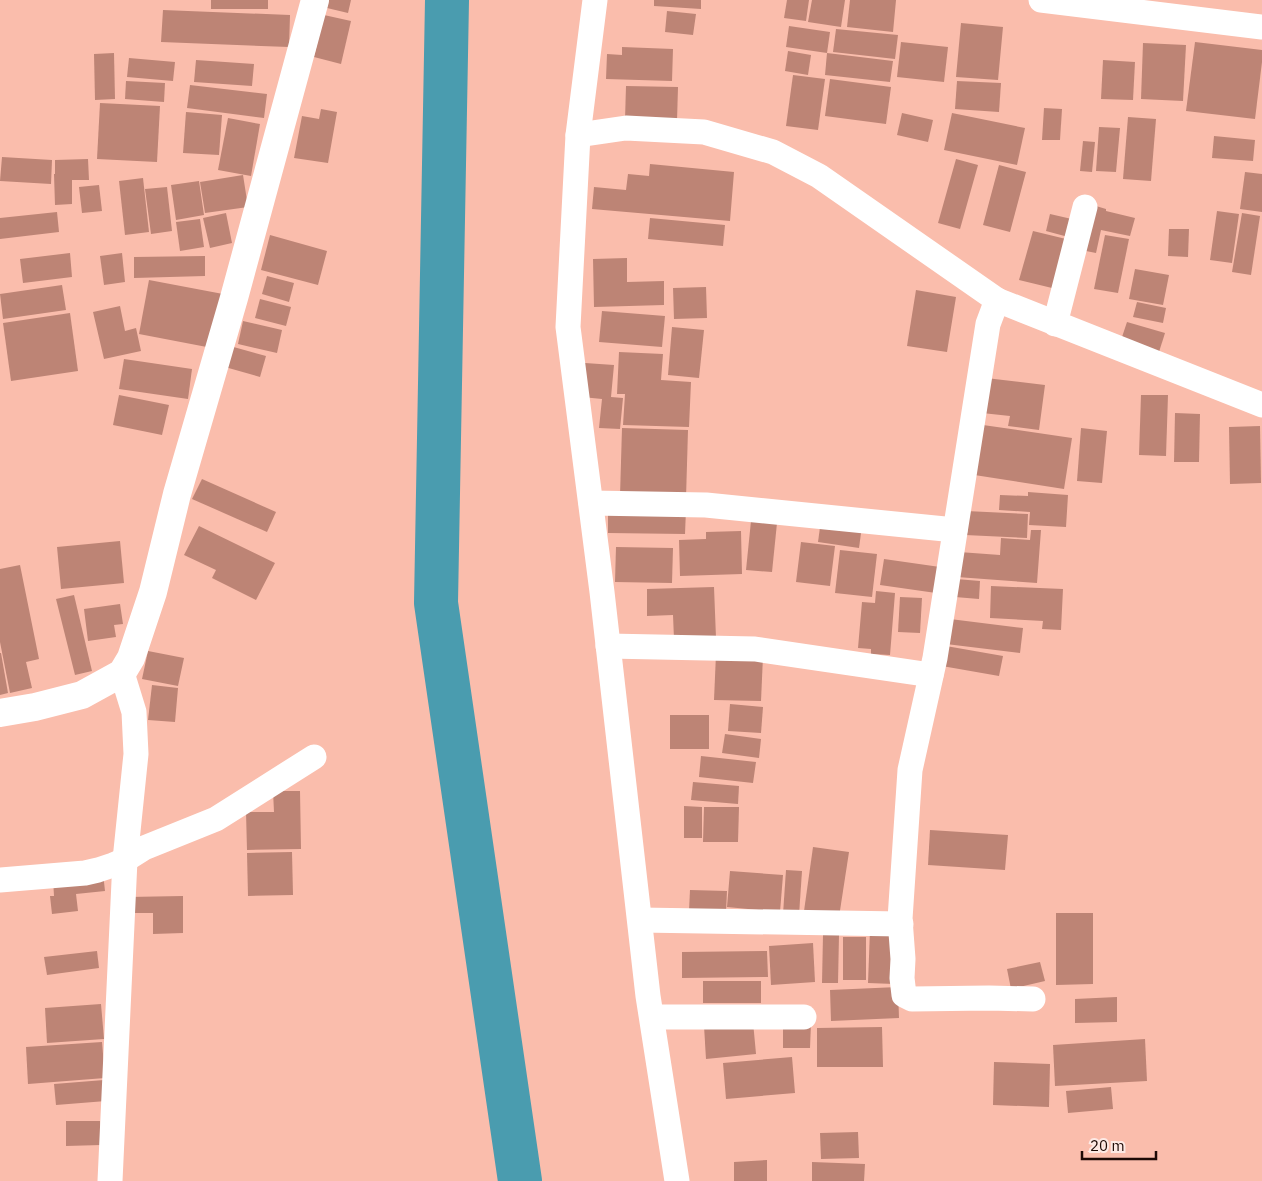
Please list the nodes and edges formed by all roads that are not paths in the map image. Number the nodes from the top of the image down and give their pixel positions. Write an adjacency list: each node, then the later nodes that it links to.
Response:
1 (315, 0): 13 (street)
2 (596, 0): 5 (street)
3 (1041, 0): 4 (street)
4 (1262, 27)
5 (578, 135): 7 (street); 10 (street)
6 (1085, 207): 8 (street)
7 (997, 300): 8 (street); 11 (street)
8 (1054, 324): 9 (street)
9 (1262, 405)
10 (591, 503): 11 (street); 12 (street)
11 (955, 530): 14 (street)
12 (608, 646): 14 (street); 19 (street)
13 (122, 673): 15 (street); 17 (street)
14 (931, 675): 20 (street)
15 (0, 713)
16 (314, 757): 17 (street)
17 (125, 860): 18 (street); 24 (street)
18 (0, 880)
19 (640, 920): 20 (street); 22 (street)
20 (900, 924): 21 (street)
21 (1033, 999)
22 (652, 1017): 23 (street); 25 (street)
23 (804, 1017)
24 (110, 1181)
25 (677, 1181)

